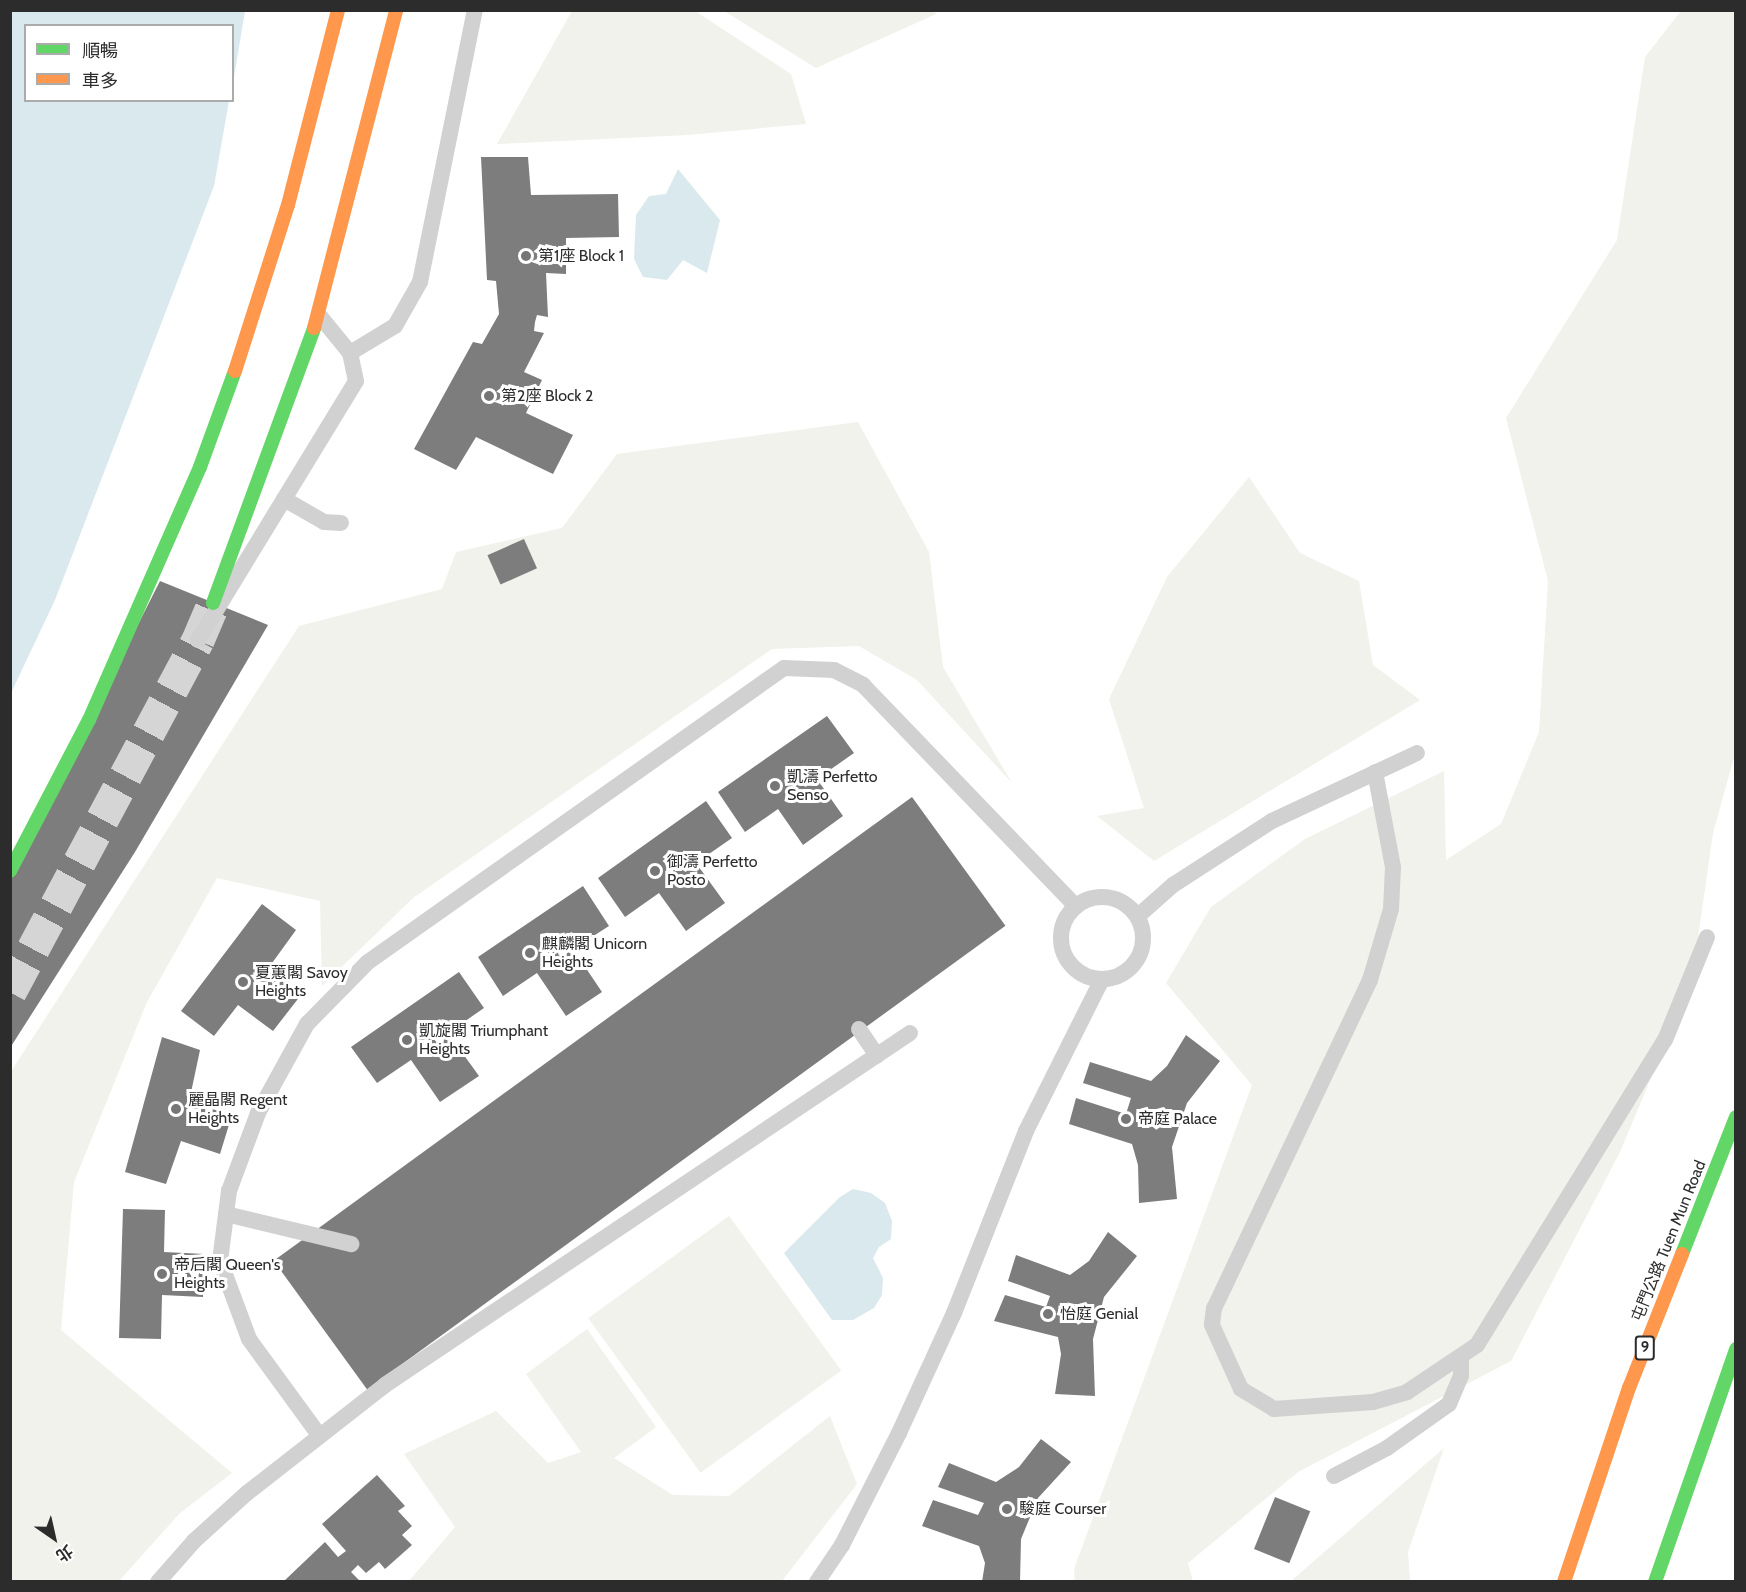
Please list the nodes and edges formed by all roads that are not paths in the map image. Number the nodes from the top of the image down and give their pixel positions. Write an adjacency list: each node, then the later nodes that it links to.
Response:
1 (338, 10): 12 (main road)
2 (396, 10): 4 (main road)
3 (475, 10): 5 (lane)
4 (319, 315): 5 (lane); 8 (main road)
5 (350, 353): 6 (lane)
6 (284, 499): 7 (lane); 9 (lane)
7 (342, 523)
8 (213, 603)
9 (198, 640)
10 (1417, 753): 11 (lane)
11 (1375, 772): 14 (lane); 24 (lane)
12 (10, 871)
13 (1076, 906): 14 (lane); 16 (lane); 21 (lane)
14 (1138, 916): 16 (lane)
15 (1707, 937): 24 (lane)
16 (1102, 979): 28 (lane)
17 (859, 1029): 19 (lane)
18 (910, 1033): 19 (lane)
19 (877, 1056): 25 (lane)
20 (1736, 1117): 29 (main road, 屯門公路 Tuen Mun Road / 9)
21 (226, 1214): 22 (lane); 25 (lane)
22 (351, 1244)
23 (1736, 1349): 30 (main road)
24 (1461, 1357): 26 (lane)
25 (319, 1435): 27 (lane)
26 (1334, 1476)
27 (158, 1581)
28 (817, 1581)
29 (1564, 1581)
30 (1655, 1581)

